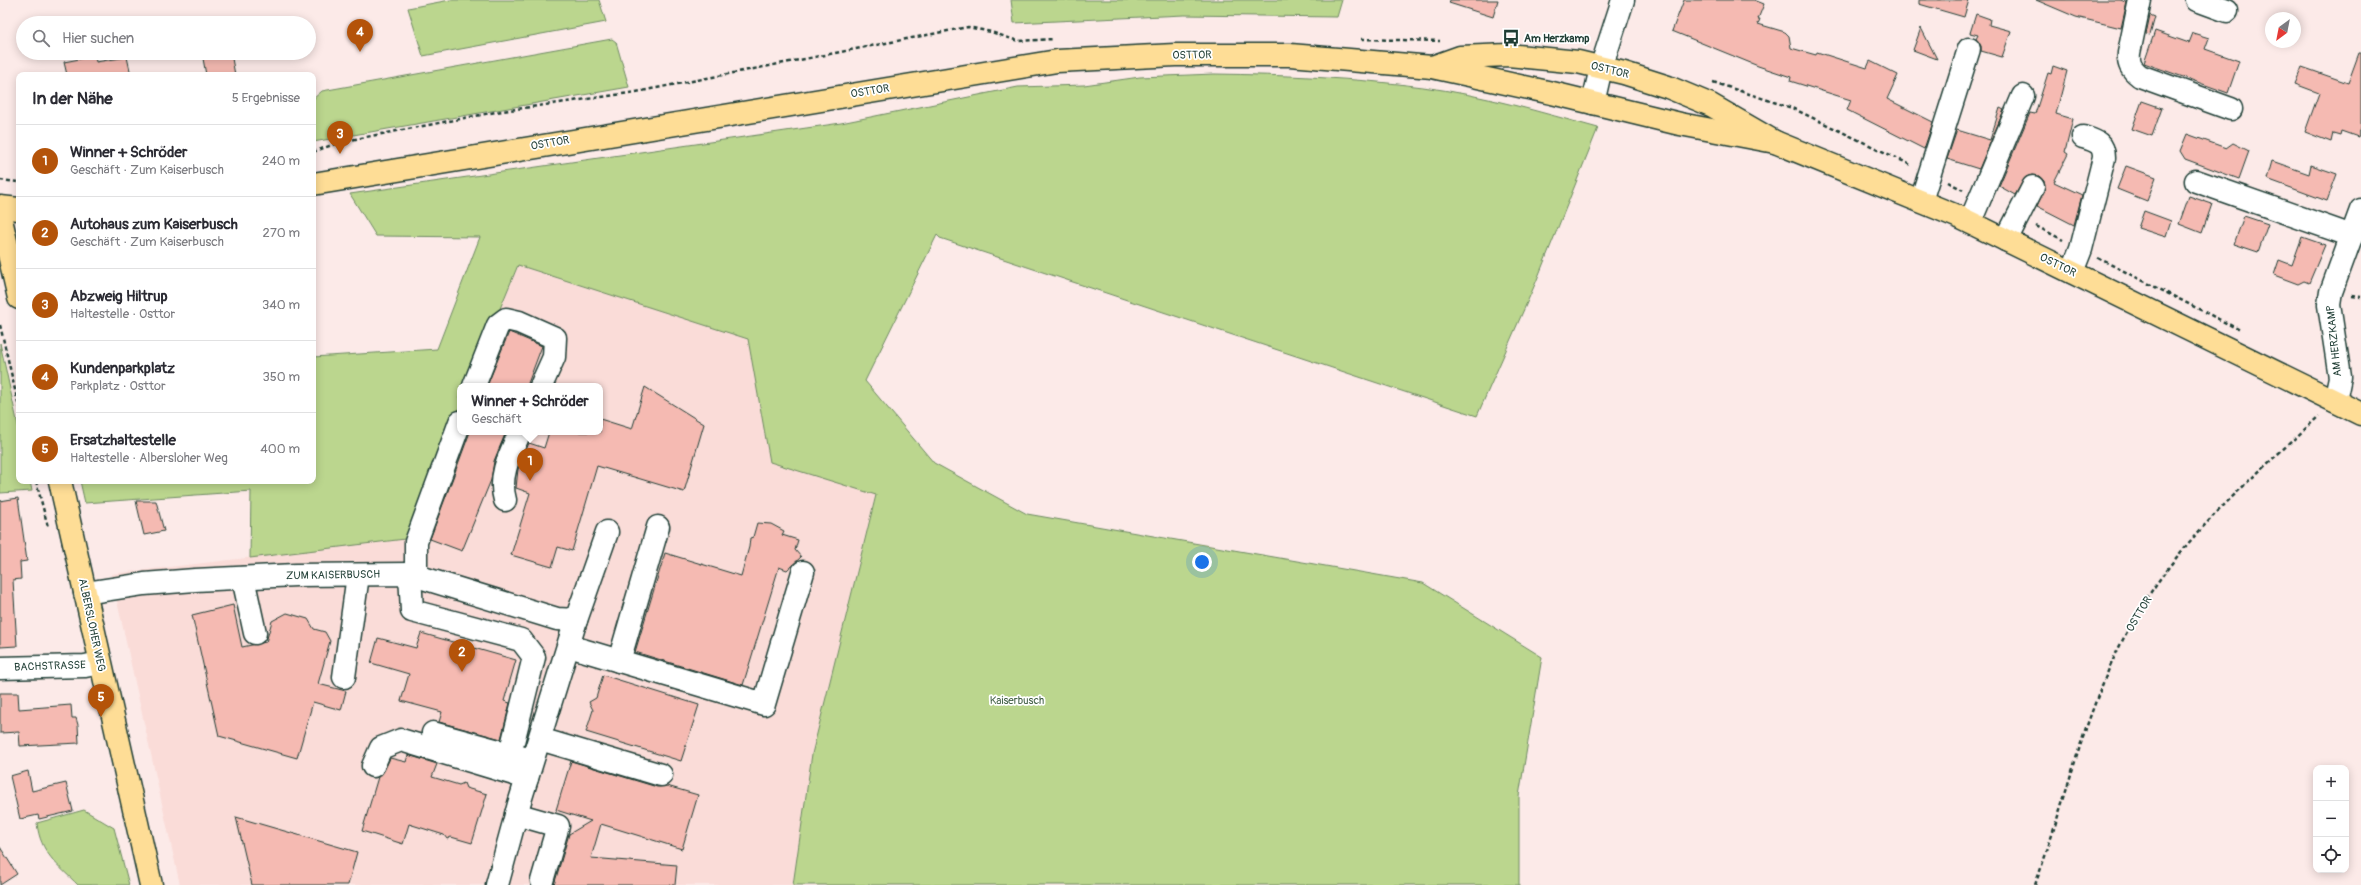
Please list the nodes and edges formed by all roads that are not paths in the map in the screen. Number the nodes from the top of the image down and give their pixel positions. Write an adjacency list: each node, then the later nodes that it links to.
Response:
1 (1623, 0): 7 (street)
2 (2140, 0): 10 (street)
3 (2197, 0): 4 (street)
4 (2227, 11)
5 (1969, 49): 15 (street)
6 (1432, 67): 7 (main road, OSTTOR); 9 (main road, OSTTOR); 14 (main road, OSTTOR)
7 (1601, 68): 9 (street); 12 (main road, OSTTOR)
8 (2023, 96): 20 (street)
9 (1593, 103): 12 (main road, OSTTOR)
10 (2231, 109)
11 (2083, 137): 24 (street)
12 (1775, 142): 15 (main road, OSTTOR)
13 (2196, 180): 21 (street)
14 (316, 184)
15 (1921, 201): 20 (main road, OSTTOR)
16 (0, 207): 17 (main road)
17 (16, 209)
18 (2361, 210): 21 (street, AM HERZKAMP)
19 (0, 215): 22 (main road)
20 (1970, 222): 23 (main road, OSTTOR)
21 (2352, 236): 28 (street, AM HERZKAMP)
22 (8, 241): 25 (main road)
23 (2012, 243): 23 (street); 24 (main road, OSTTOR)
24 (2072, 272): 28 (main road, OSTTOR)
25 (16, 282)
26 (475, 383): 27 (street)
27 (542, 383)
28 (2335, 401): 29 (main road, OSTTOR)
29 (2361, 414)
30 (457, 430): 38 (street)
31 (519, 435): 33 (street)
32 (61, 484): 40 (main road, ALBERSLOHER WEG)
33 (505, 500)
34 (658, 527): 44 (street)
35 (607, 532): 41 (street)
36 (803, 572): 44 (street)
37 (358, 575): 38 (street, ZUM KAISERBUSCH); 39 (street, ZUM KAISERBUSCH); 47 (street)
38 (413, 575): 41 (street, ZUM KAISERBUSCH); 50 (street)
39 (243, 578): 40 (street, ZUM KAISERBUSCH); 42 (street)
40 (85, 593): 45 (main road, ALBERSLOHER WEG)
41 (576, 620): 43 (street)
42 (255, 633)
43 (569, 646): 44 (street); 49 (street)
44 (619, 661)
45 (100, 663): 46 (street, BACHSTRASSE); 56 (main road, ALBERSLOHER WEG)
46 (0, 668)
47 (344, 677)
48 (433, 733): 50 (street)
49 (540, 740): 52 (street); 53 (street)
50 (510, 754): 52 (street)
51 (373, 766): 52 (street)
52 (530, 769): 54 (street)
53 (661, 775)
54 (516, 814): 55 (street); 57 (street)
55 (542, 881)
56 (151, 885)
57 (496, 885)

